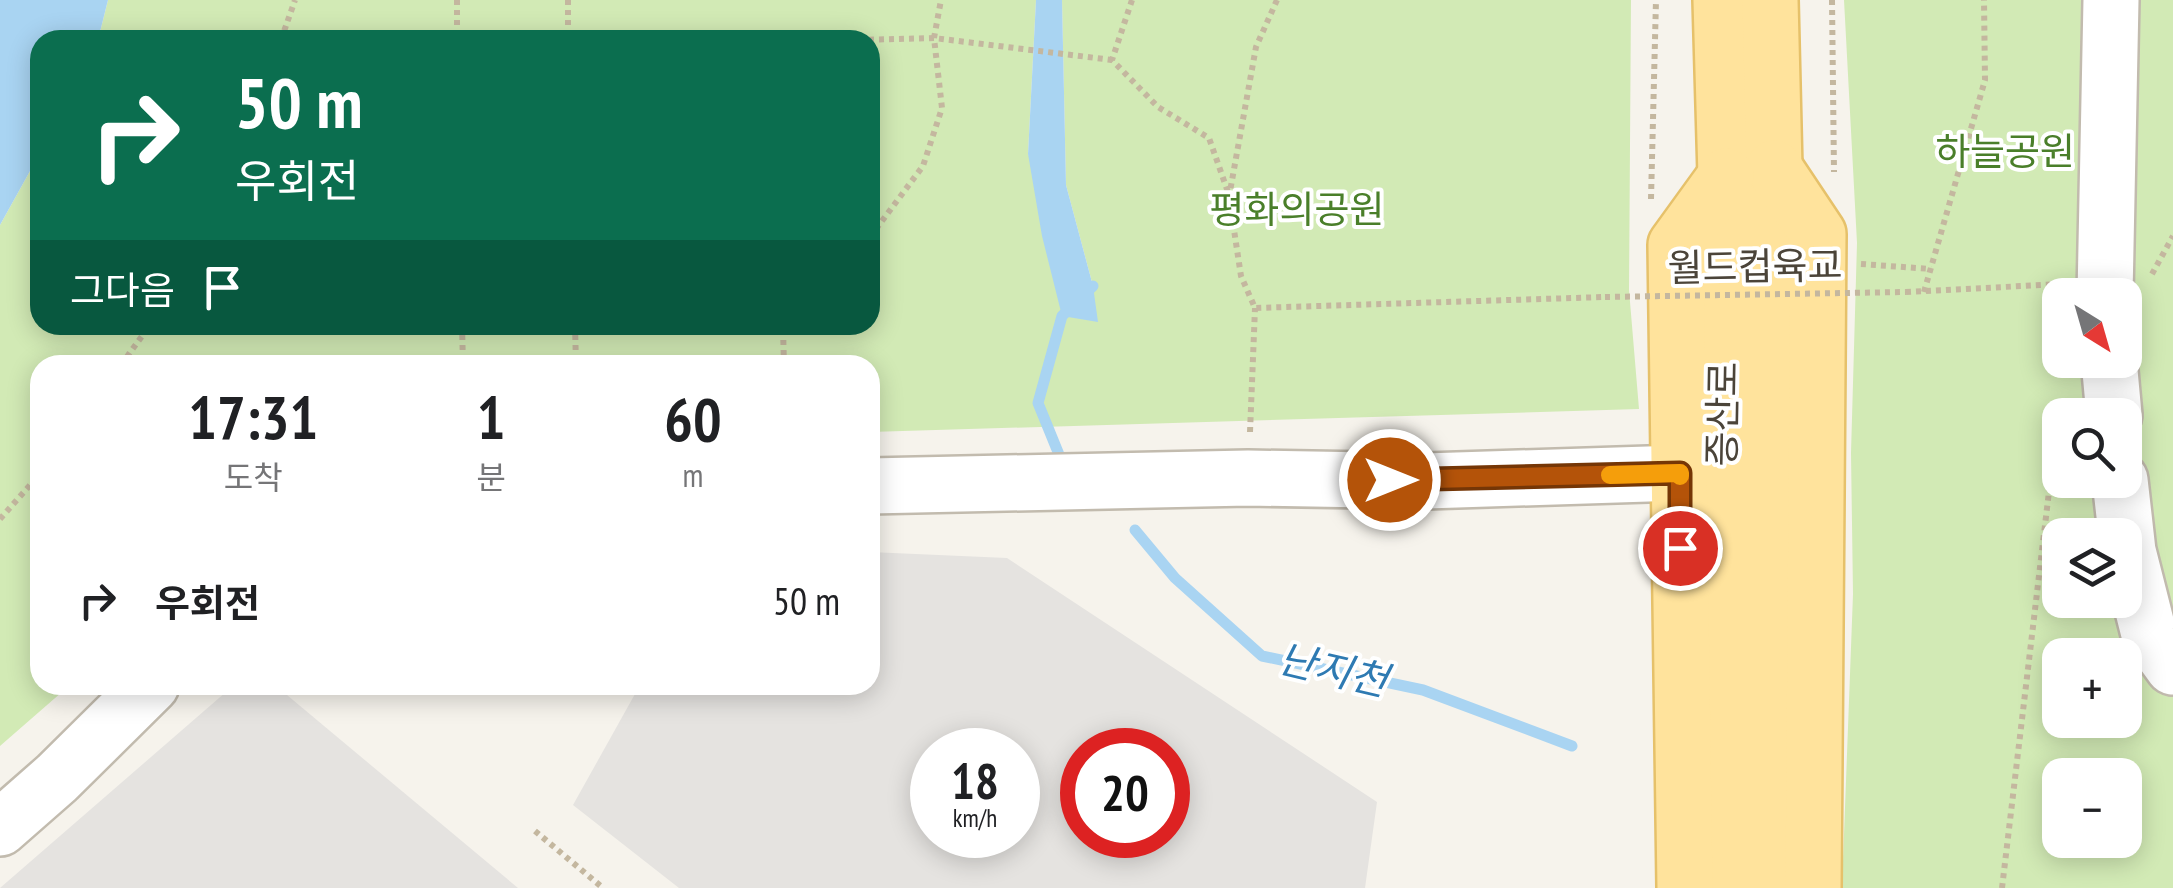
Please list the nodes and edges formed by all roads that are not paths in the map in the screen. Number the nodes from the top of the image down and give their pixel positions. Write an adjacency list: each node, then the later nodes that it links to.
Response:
1 (1720, 0): 4 (main road, 증산로)
2 (1770, 0): 4 (main road, 증산로)
3 (2111, 0): 5 (street)
4 (1750, 172): 6 (main road); 13 (main road, 증산로); 14 (main road, 증산로); 15 (main road)
5 (2119, 278)
6 (1680, 473): 7 (street, 증산로); 12 (main road)
7 (880, 486)
8 (2122, 498): 9 (street)
9 (2173, 667)
10 (140, 695): 11 (street)
11 (0, 828)
12 (1686, 888)
13 (1727, 888)
14 (1774, 888)
15 (1814, 888)

